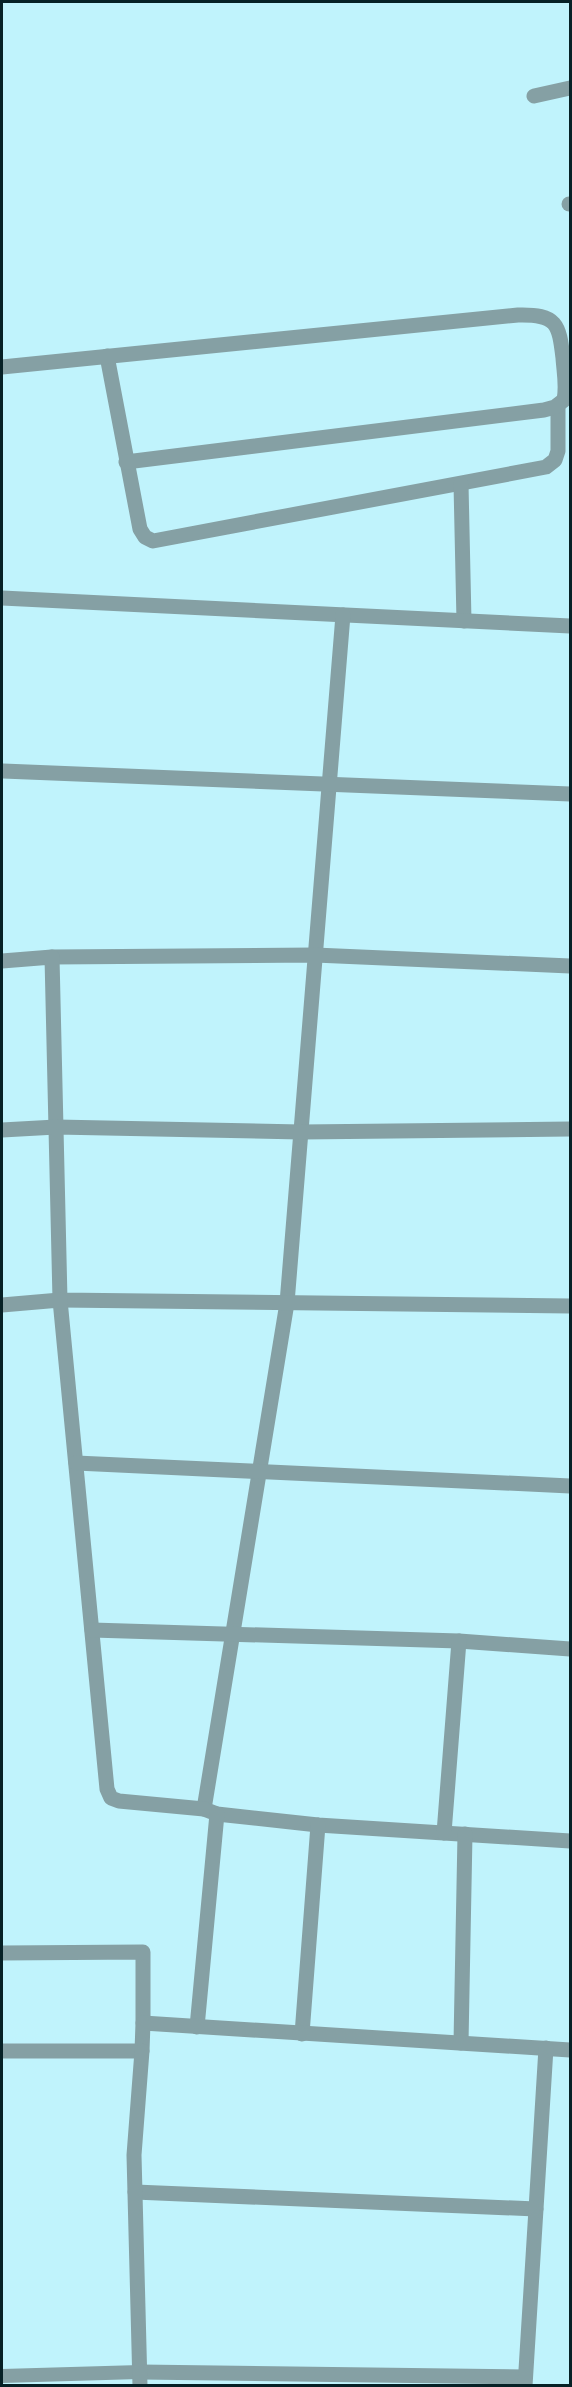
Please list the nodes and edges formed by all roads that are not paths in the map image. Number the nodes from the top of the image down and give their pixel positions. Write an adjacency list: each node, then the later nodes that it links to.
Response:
1 (570, 88): 2 (street)
2 (534, 96)
3 (565, 336): 4 (street); 6 (street)
4 (106, 356): 5 (street); 7 (street)
5 (2, 367)
6 (558, 405): 7 (street); 8 (street)
7 (126, 462): 8 (street)
8 (461, 484): 11 (street)
9 (2, 598): 10 (street)
10 (343, 615): 11 (street); 14 (street)
11 (464, 621): 12 (street)
12 (570, 626)
13 (3, 771): 14 (street)
14 (329, 783): 15 (street); 16 (street)
15 (570, 794)
16 (315, 954): 17 (street); 19 (street); 23 (street)
17 (52, 957): 18 (street); 20 (street)
18 (2, 962)
19 (570, 966)
20 (56, 1127): 22 (street); 23 (street); 24 (street)
21 (570, 1129): 23 (street)
22 (2, 1130)
23 (301, 1132): 25 (street)
24 (60, 1300): 25 (street); 26 (street); 28 (street)
25 (287, 1302): 27 (street); 29 (street)
26 (2, 1305)
27 (570, 1306)
28 (76, 1463): 29 (street); 31 (street)
29 (259, 1473): 30 (street); 32 (street)
30 (570, 1486)
31 (92, 1630): 32 (street); 35 (street)
32 (234, 1635): 33 (street); 35 (street)
33 (459, 1641): 34 (street); 37 (street)
34 (570, 1649)
35 (211, 1812): 36 (street); 42 (street)
36 (318, 1825): 37 (street); 43 (street)
37 (444, 1833): 38 (street)
38 (465, 1834): 39 (street); 44 (street)
39 (570, 1841)
40 (2, 1953): 41 (street)
41 (143, 2024): 42 (street); 48 (street)
42 (197, 2027): 43 (street)
43 (302, 2034): 44 (street)
44 (461, 2043): 45 (street)
45 (546, 2048): 46 (street); 50 (street)
46 (570, 2050)
47 (2, 2051): 48 (street)
48 (142, 2051): 49 (street)
49 (135, 2192): 50 (street); 52 (street)
50 (536, 2209): 53 (street)
51 (2, 2376): 52 (lane)
52 (140, 2379): 53 (street)
53 (525, 2381)

